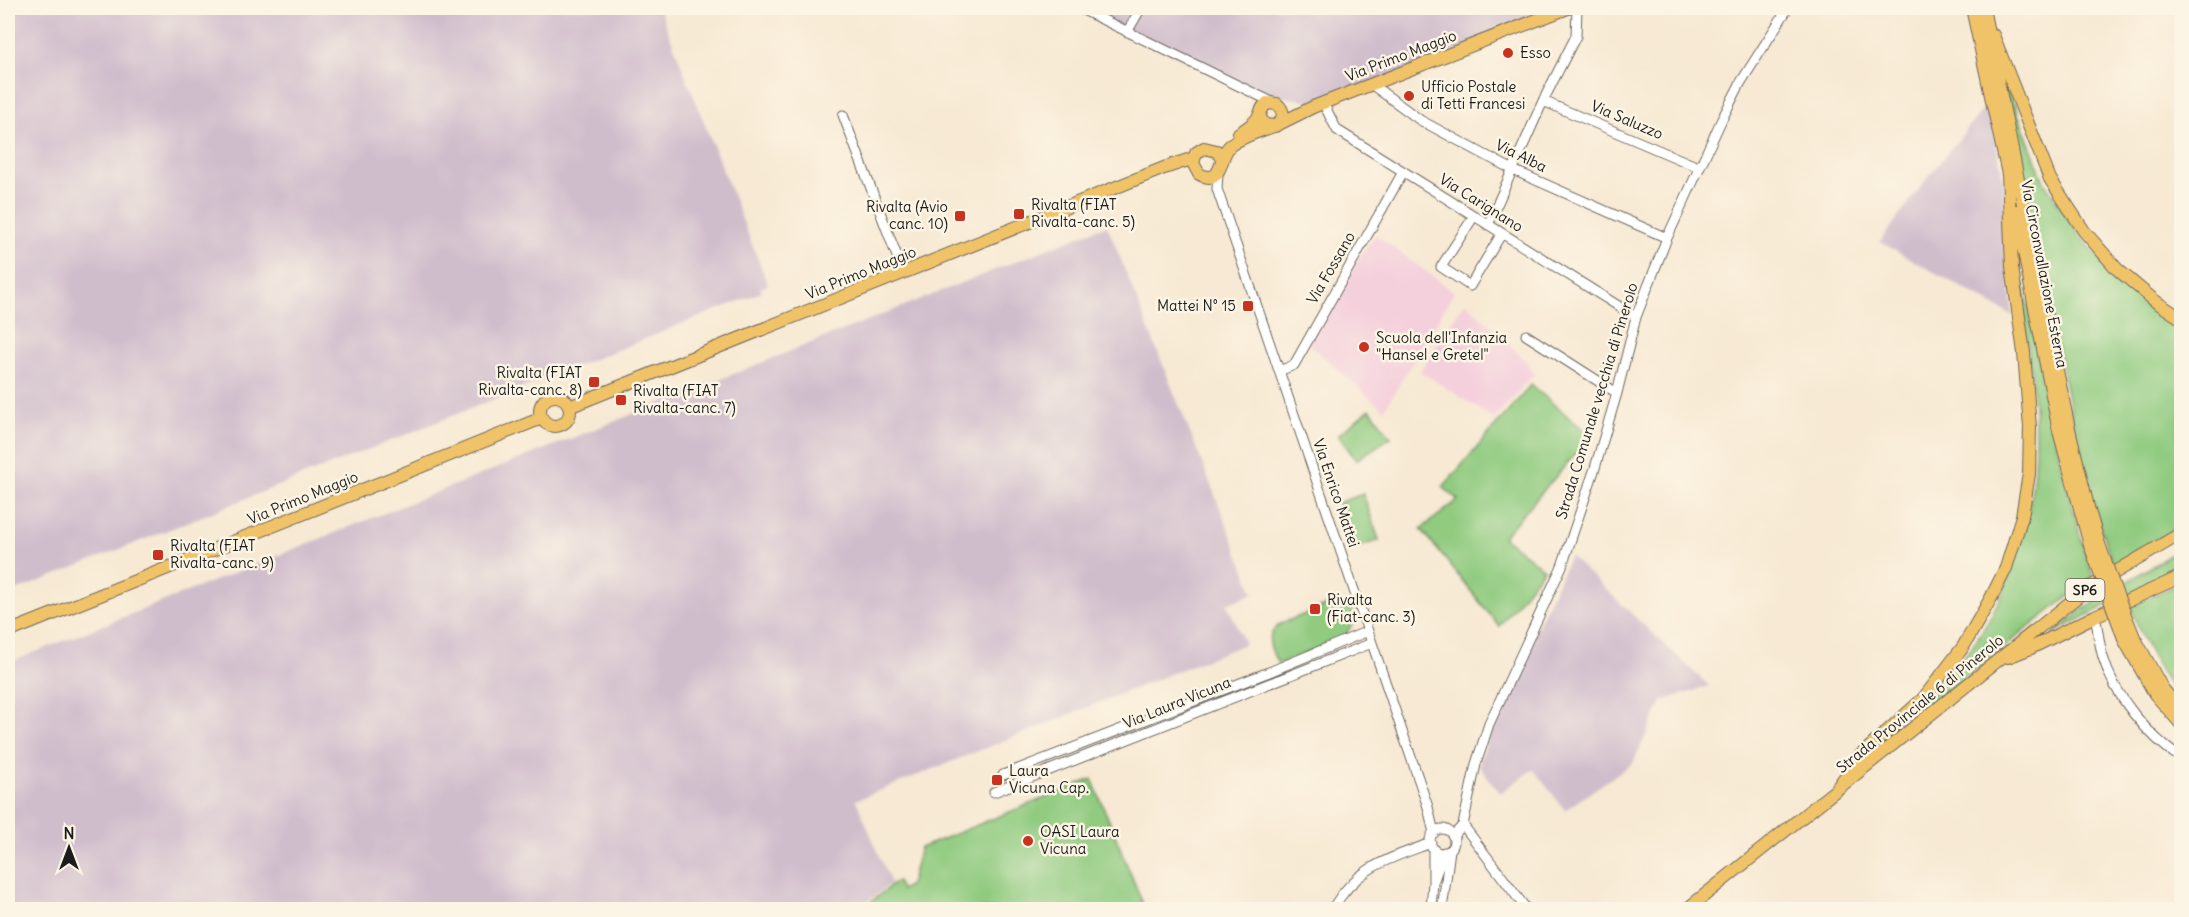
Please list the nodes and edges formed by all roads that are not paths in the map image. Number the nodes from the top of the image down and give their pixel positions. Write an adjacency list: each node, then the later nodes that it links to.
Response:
1 (1080, 8): 7 (street)
2 (1141, 8): 7 (street)
3 (1568, 8): 8 (main road, Via Primo Maggio)
4 (1577, 8): 10 (street)
5 (1788, 8): 18 (street, Strada Comunale vecchia di Pinerolo)
6 (1979, 13): 23 (main road, Via Circonvallazione Esterna); 31 (main road); 38 (main road, Via Circonvallazione Esterna)
7 (1127, 32): 9 (street)
8 (1371, 84): 12 (main road, Via Primo Maggio); 20 (street, Via Alba)
9 (1249, 92): 11 (street); 14 (street)
10 (1543, 101): 18 (street, Via Saluzzo); 20 (street)
11 (1277, 105): 12 (main road, Via Primo Maggio); 14 (main road); 15 (main road)
12 (1318, 105): 15 (main road, Via Primo Maggio); 21 (street, Via Carignano)
13 (843, 115): 29 (street)
14 (1259, 116): 15 (main road); 16 (main road)
15 (1275, 126): 17 (main road, Via Primo Maggio)
16 (1213, 148): 17 (main road); 19 (main road)
17 (1222, 159): 22 (main road)
18 (1698, 167): 28 (street, Strada Comunale vecchia di Pinerolo)
19 (1197, 168): 22 (main road); 24 (street, Via Enrico Mattei); 29 (main road, Via Primo Maggio)
20 (1513, 170): 26 (street); 28 (street, Via Alba)
21 (1403, 172): 25 (street, Via Carignano); 33 (street, Via Fossano)
22 (1218, 173): 24 (street, Via Enrico Mattei)
23 (2008, 173): 38 (main road, Via Circonvallazione Esterna); 50 (main road)
24 (1216, 189): 33 (street, Via Enrico Mattei)
25 (1474, 216): 26 (street, Via Carignano); 27 (street)
26 (1488, 225): 27 (street, Via Carignano)
27 (1502, 233): 30 (street, Via Carignano)
28 (1666, 238): 30 (street, Strada Comunale vecchia di Pinerolo)
29 (903, 272): 35 (main road, Via Primo Maggio)
30 (1636, 317): 34 (street, Strada Comunale vecchia di Pinerolo)
31 (2181, 319)
32 (1526, 335): 34 (street)
33 (1279, 371): 41 (street, Via Enrico Mattei)
34 (1617, 393): 52 (street, Strada Comunale vecchia di Pinerolo)
35 (569, 407): 36 (main road); 36 (main road)
36 (542, 418): 42 (main road, Via Primo Maggio)
37 (2181, 533): 45 (main road, Strada Provinciale 6 di Pinerolo / SP6)
38 (2094, 543): 43 (main road, bridge)
39 (2181, 576): 40 (main road)
40 (2095, 616): 45 (main road); 48 (street)
41 (1368, 631): 44 (street, Via Enrico Mattei); 49 (street, Via Laura Vicuna)
42 (8, 632)
43 (2130, 639): 46 (main road); 47 (main road)
44 (1372, 644): 51 (street, Via Laura Vicuna); 53 (street, Via Enrico Mattei)
45 (1998, 661): 50 (main road, Strada Provinciale 6 di Pinerolo / SP6)
46 (2181, 712)
47 (2181, 725)
48 (2181, 759)
49 (1004, 775)
50 (1836, 790): 61 (main road, Strada Provinciale 6 di Pinerolo / SP6)
51 (994, 792)
52 (1464, 821): 53 (street); 60 (street)
53 (1445, 832): 54 (street); 55 (street)
54 (1432, 846): 55 (street); 56 (street); 57 (street)
55 (1447, 851): 56 (street); 59 (street)
56 (1433, 882): 58 (street)
57 (1332, 909)
58 (1431, 909)
59 (1442, 909)
60 (1527, 909)
61 (1686, 909)

